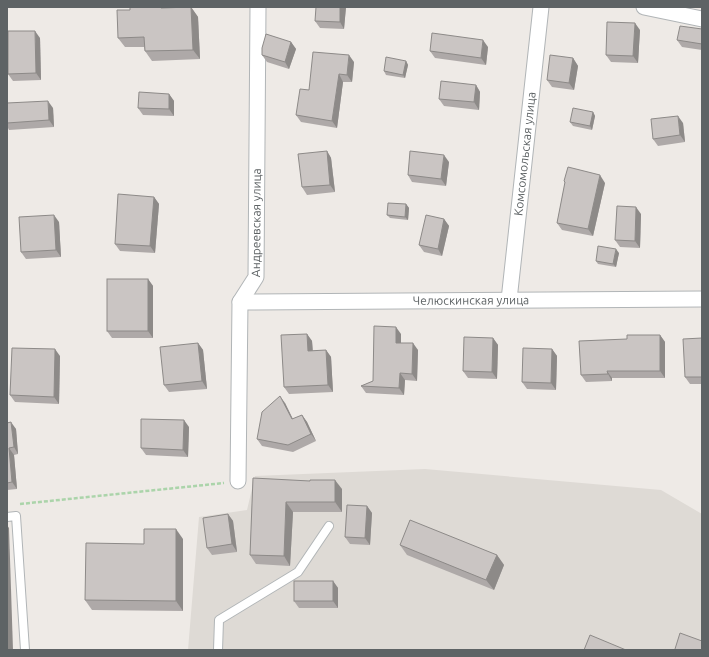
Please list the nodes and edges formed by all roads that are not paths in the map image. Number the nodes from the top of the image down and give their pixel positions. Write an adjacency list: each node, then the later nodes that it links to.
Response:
1 (258, 7): 7 (street, Андреевская улица)
2 (541, 7): 6 (street, Комсомольская улица)
3 (644, 7): 4 (street)
4 (702, 19)
5 (702, 299): 6 (street, Челюскинская улица)
6 (509, 300): 7 (street, Челюскинская улица)
7 (240, 302): 8 (street)
8 (238, 481)
9 (7, 517): 11 (lane)
10 (329, 526): 12 (lane)
11 (25, 650)
12 (218, 650)

